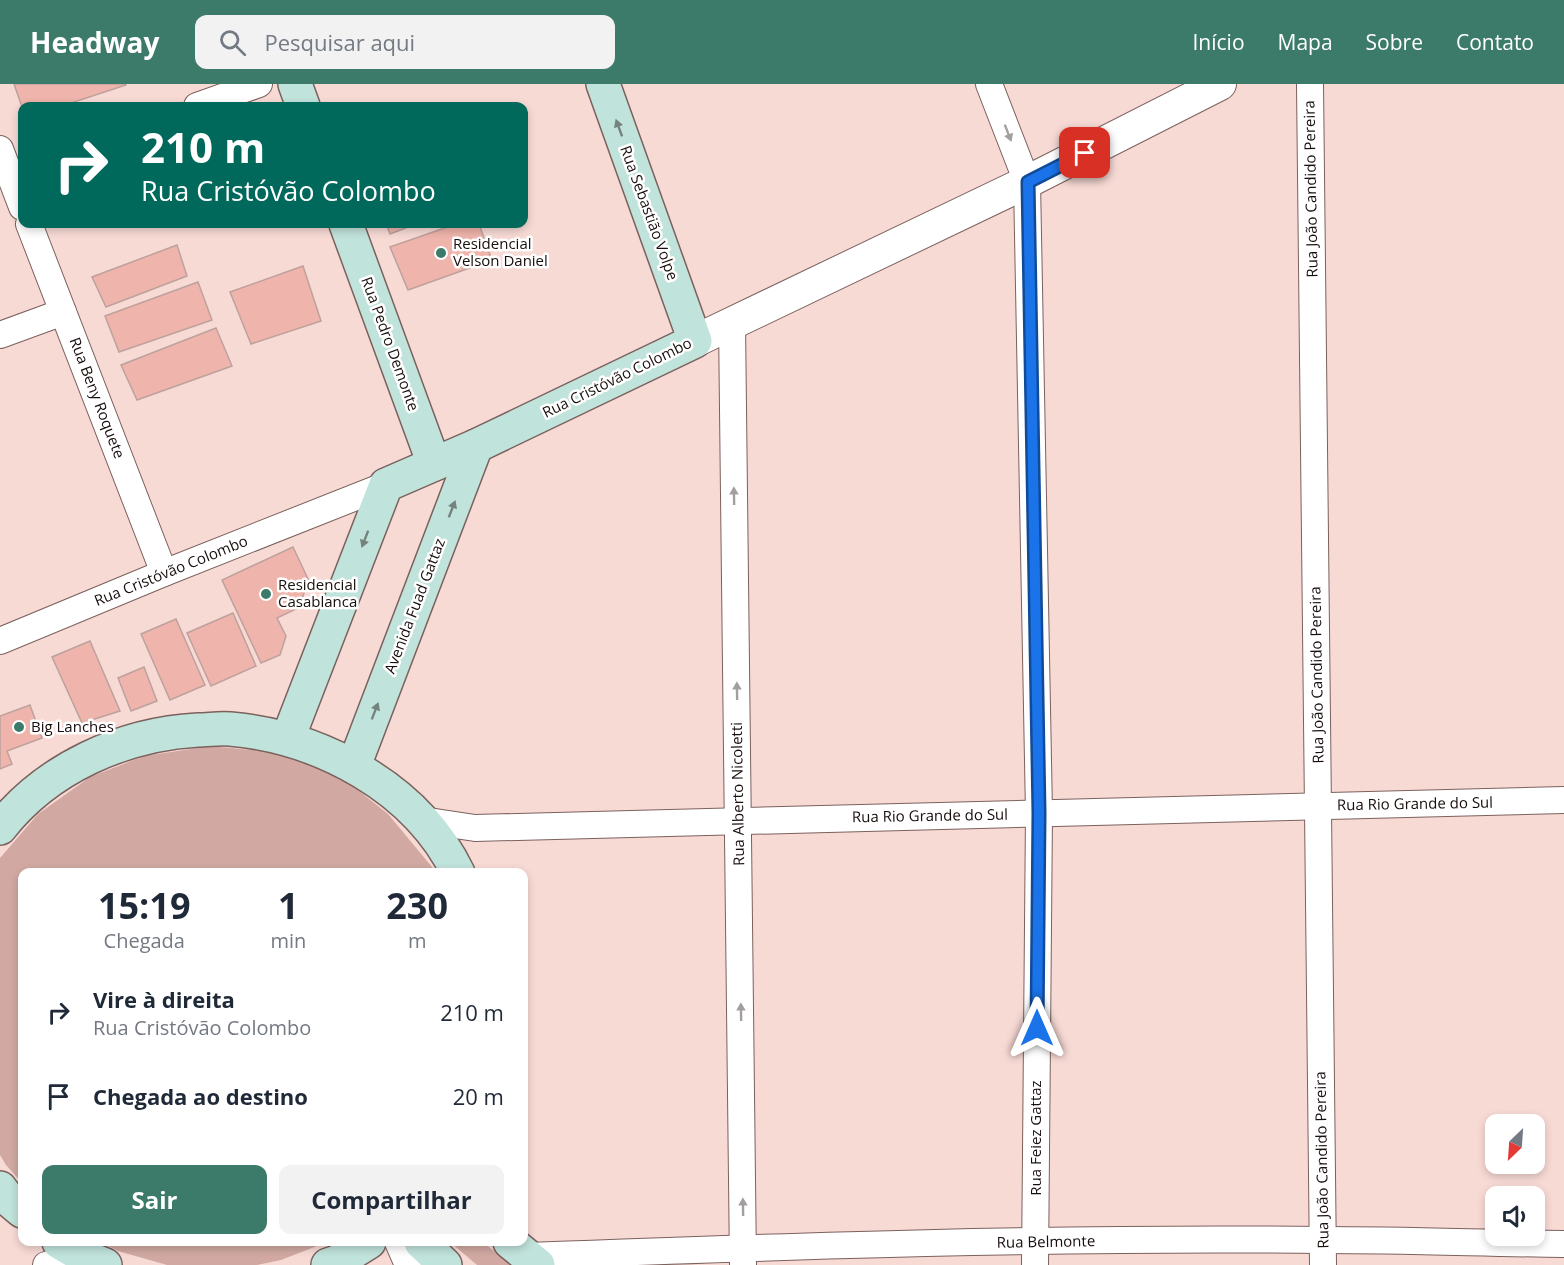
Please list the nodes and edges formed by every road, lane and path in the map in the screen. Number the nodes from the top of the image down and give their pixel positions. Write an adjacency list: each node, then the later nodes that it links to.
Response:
1 (259, 84): 7 (street)
2 (295, 84): 8 (main road)
3 (603, 84): 17 (main road, Rua Sebastião Volpe, one-way to 3)
4 (989, 84): 11 (street, one-way to 11)
5 (1220, 84): 11 (street, Rua Cristóvão Colombo)
6 (1310, 84): 26 (street, Rua João Candido Pereira)
7 (208, 102)
8 (302, 102)
9 (0, 149): 10 (street)
10 (16, 173)
11 (1028, 182): 15 (street, Rua Cristóvão Colombo); 27 (street, Rua Feiez Gattaz)
12 (31, 228): 14 (street, Rua Beny Roquete)
13 (347, 228): 19 (main road, Rua Pedro Demonte)
14 (63, 312): 16 (street); 21 (street, Rua Beny Roquete)
15 (732, 323): 17 (street, Rua Cristóvão Colombo); 29 (street, Rua Alberto Nicoletti, one-way to 15)
16 (0, 335)
17 (695, 341): 18 (main road, Rua Cristóvão Colombo)
18 (476, 446): 19 (main road, Rua Cristóvão Colombo); 24 (main road, Avenida Fuad Gattaz, one-way to 18)
19 (434, 464): 20 (main road, Rua Cristóvão Colombo)
20 (386, 485): 21 (street, Rua Cristóvão Colombo); 23 (main road, one-way to 23)
21 (164, 573): 22 (street, Rua Cristóvão Colombo)
22 (0, 641)
23 (288, 738): 24 (main road); 30 (main road)
24 (354, 766): 28 (main road)
25 (1564, 800): 26 (street, Rua Rio Grande do Sul)
26 (1318, 806): 27 (street, Rua Rio Grande do Sul); 35 (street, Rua João Candido Pereira)
27 (1039, 813): 29 (street, Rua Rio Grande do Sul); 41 (street, Rua Feiez Gattaz)
28 (422, 820): 31 (street, Rua Rio Grande do Sul); 32 (main road)
29 (739, 821): 31 (street, Rua Rio Grande do Sul); 43 (street, Rua Alberto Nicoletti, one-way to 29)
30 (0, 828)
31 (475, 828): 32 (street)
32 (454, 865)
33 (0, 1188): 34 (main road)
34 (18, 1208)
35 (1323, 1240): 36 (street, Rua Belmonte); 41 (street, Rua Belmonte); 48 (street, Rua João Candido Pereira)
36 (1564, 1244)
37 (363, 1246): 45 (main road)
38 (400, 1246): 46 (street)
39 (425, 1246): 47 (main road)
40 (75, 1251): 44 (street)
41 (1035, 1253): 43 (street, Rua Belmonte)
42 (525, 1254): 43 (street, Rua Belmonte)
43 (744, 1256)
44 (46, 1265)
45 (328, 1265)
46 (408, 1265)
47 (445, 1265)
48 (1323, 1265)

